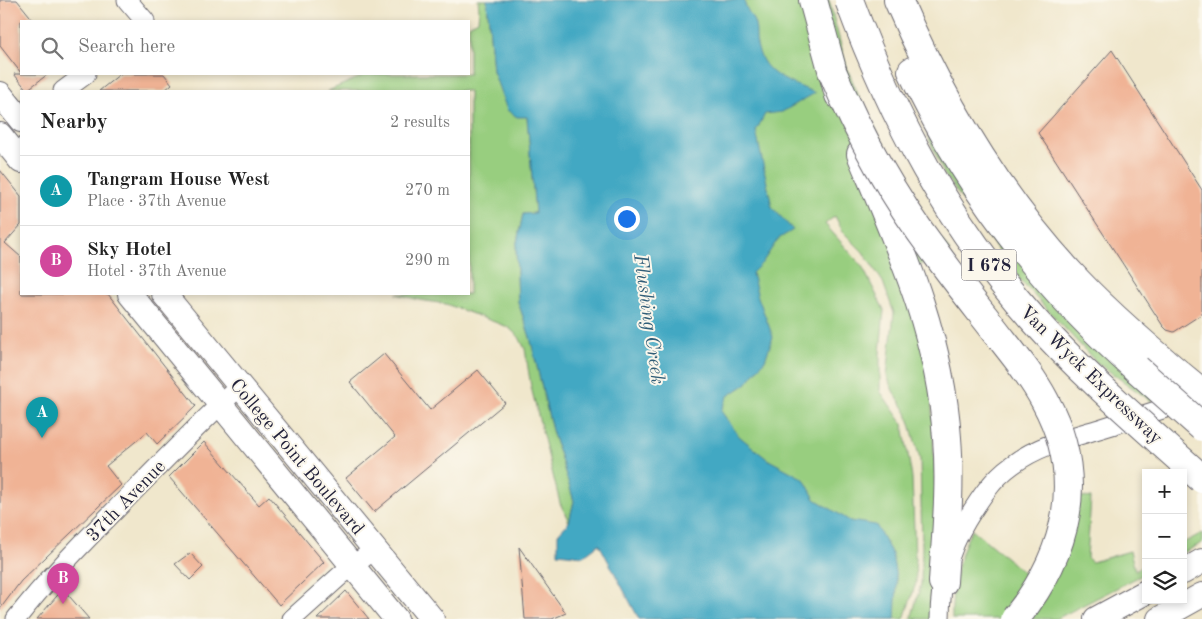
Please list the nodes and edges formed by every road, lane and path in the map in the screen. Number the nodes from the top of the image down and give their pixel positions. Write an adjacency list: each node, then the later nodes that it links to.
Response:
1 (127, 0): 6 (street)
2 (813, 0): 7 (highway)
3 (848, 0): 18 (highway, Van Wyck Expressway / I 678, bridge)
4 (883, 0): 17 (highway, Van Wyck Expressway / I 678, bridge)
5 (898, 0): 15 (highway)
6 (144, 20)
7 (832, 71): 23 (highway, bridge); 31 (highway, bridge)
8 (85, 75): 9 (street)
9 (65, 90)
10 (0, 94): 11 (main road)
11 (20, 119)
12 (131, 295): 16 (main road, College Point Boulevard)
13 (165, 295): 14 (main road, College Point Boulevard)
14 (240, 386): 16 (street, 37th Avenue); 19 (main road, College Point Boulevard)
15 (1196, 397): 23 (street)
16 (220, 405): 21 (main road, College Point Boulevard); 26 (street, 37th Avenue)
17 (1202, 428)
18 (1202, 479)
19 (374, 549): 21 (street); 29 (main road, College Point Boulevard)
20 (1202, 562): 22 (main road)
21 (352, 566): 27 (street); 28 (main road, College Point Boulevard)
22 (1187, 570)
23 (943, 582): 30 (street)
24 (1142, 594): 32 (main road)
25 (1202, 595): 33 (main road)
26 (16, 619)
27 (292, 619)
28 (396, 619)
29 (432, 619)
30 (940, 619)
31 (1015, 619)
32 (1096, 619)
33 (1159, 619)

